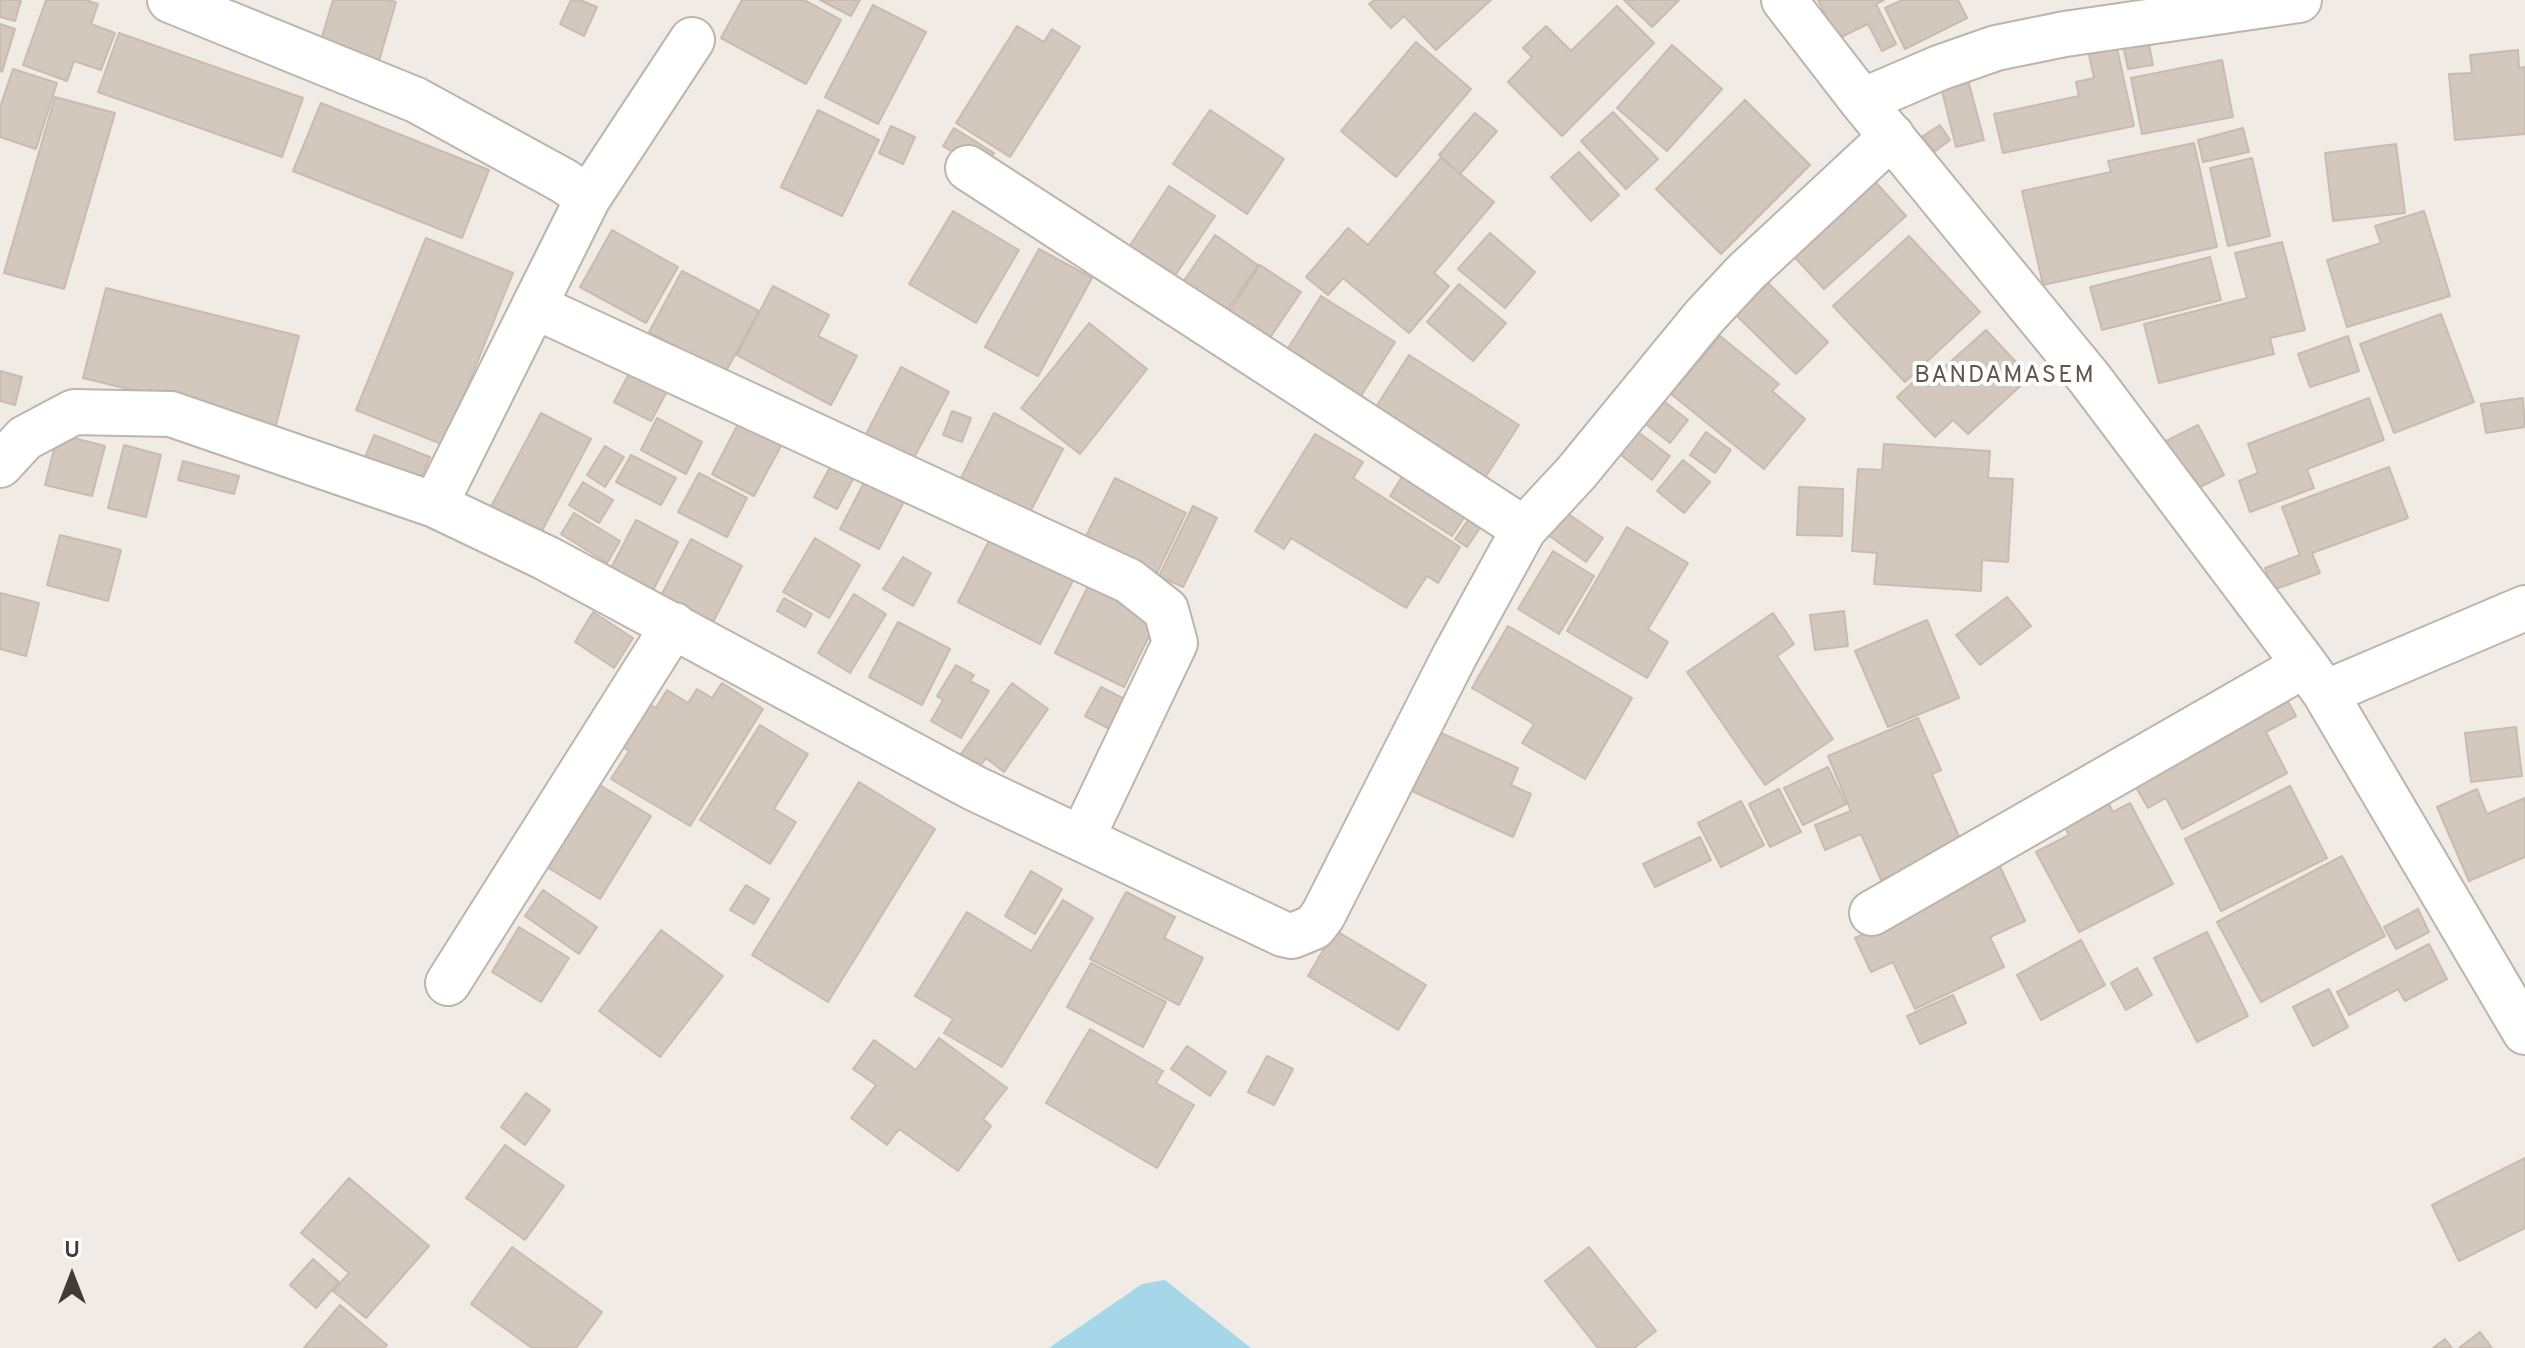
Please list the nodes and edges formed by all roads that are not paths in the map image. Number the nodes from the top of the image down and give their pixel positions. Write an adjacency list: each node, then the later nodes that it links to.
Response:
1 (170, 0): 9 (street)
2 (1784, 0): 6 (street)
3 (2299, 0): 4 (street)
4 (2063, 17): 6 (street)
5 (692, 40): 9 (street)
6 (1862, 101): 7 (street)
7 (1892, 136): 13 (street); 16 (street)
8 (968, 168): 13 (street)
9 (588, 198): 10 (street)
10 (534, 306): 12 (street); 17 (street)
11 (0, 465): 12 (street)
12 (435, 505): 15 (street)
13 (1524, 529): 17 (street)
14 (2525, 608): 16 (street)
15 (674, 625): 17 (street); 19 (street)
16 (2315, 679): 18 (street); 20 (street)
17 (1082, 838)
18 (1872, 913)
19 (448, 983)
20 (2525, 1032)

